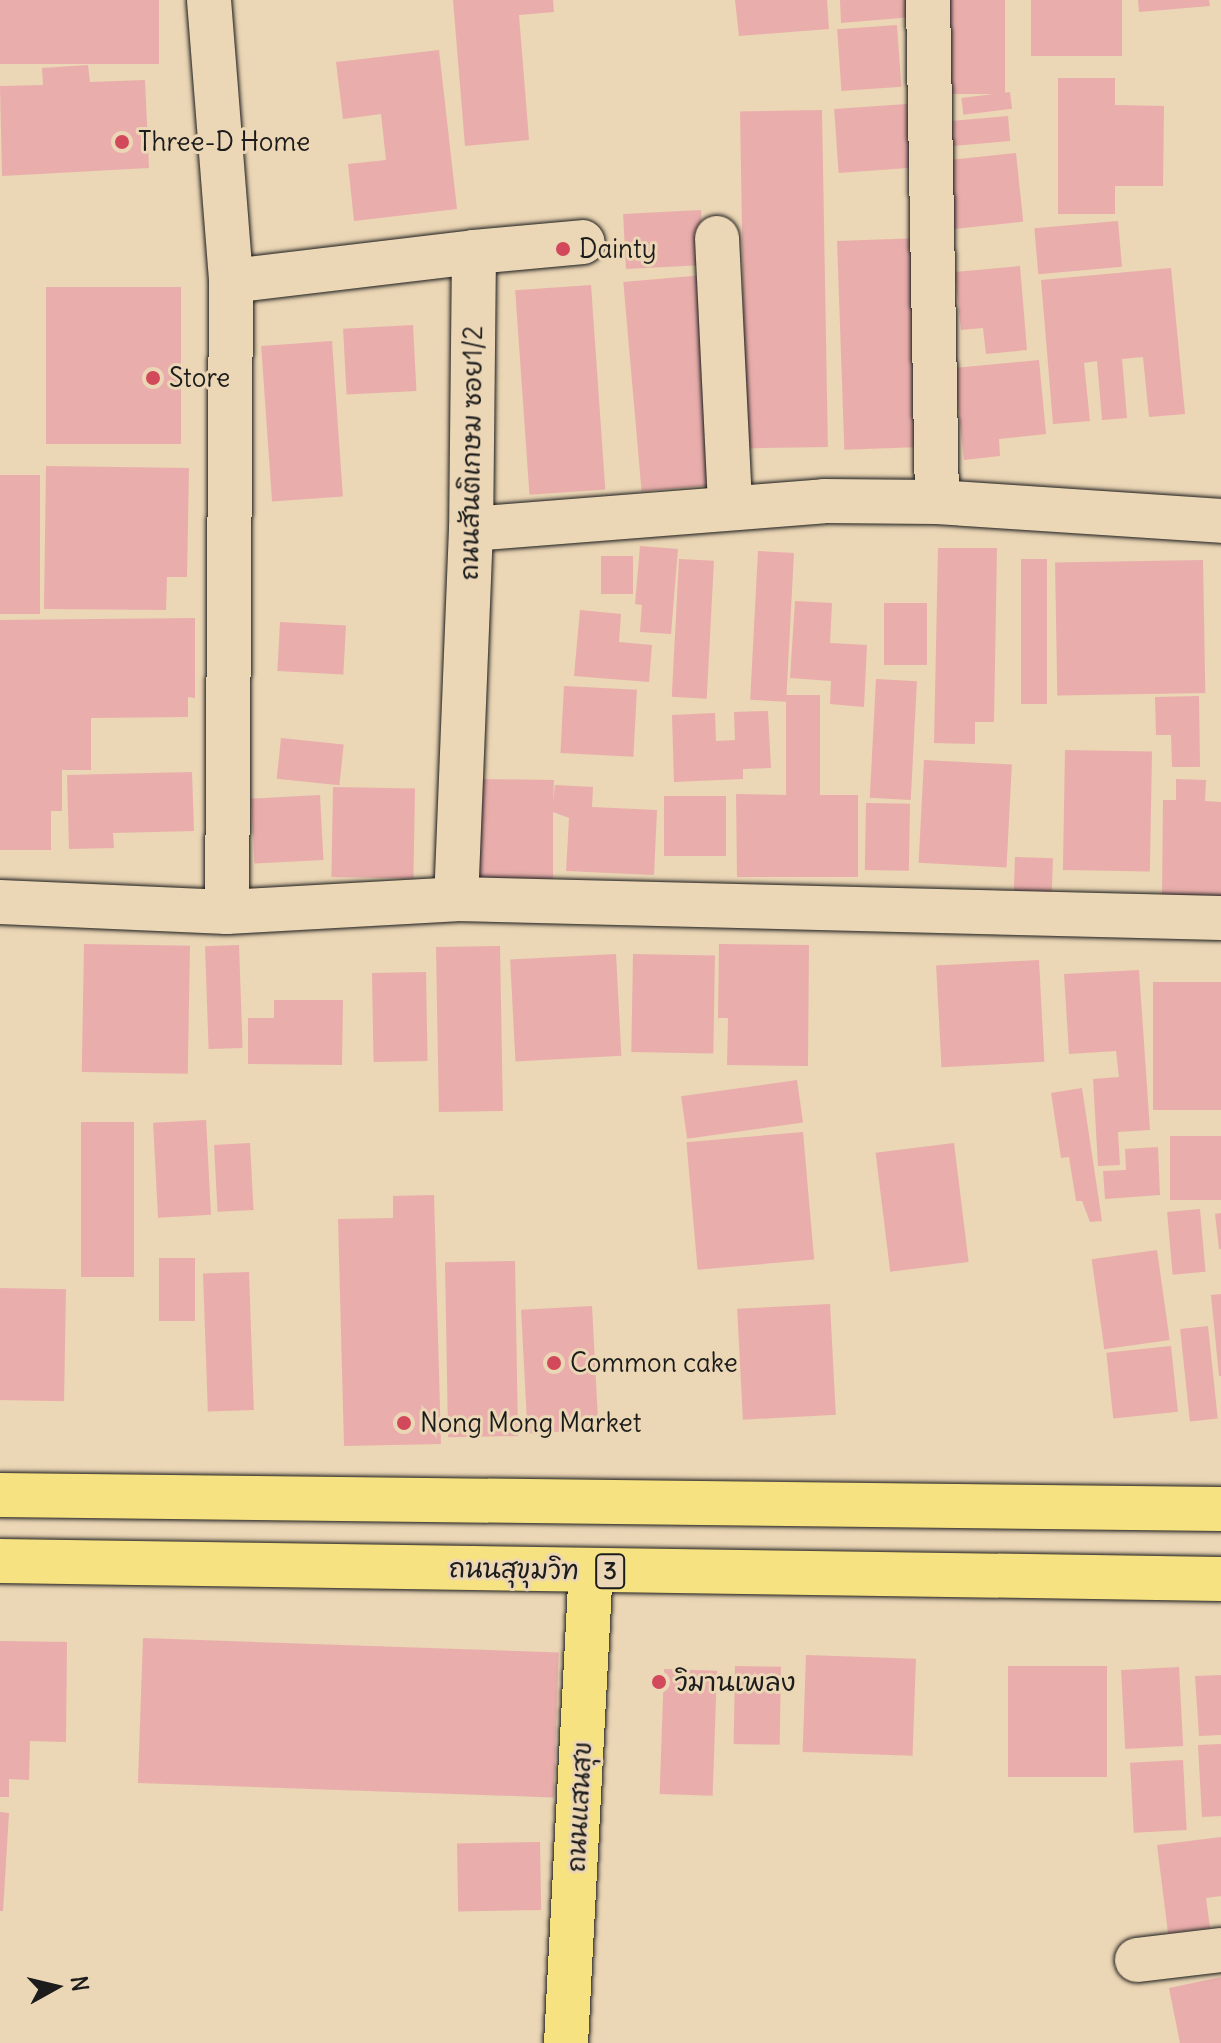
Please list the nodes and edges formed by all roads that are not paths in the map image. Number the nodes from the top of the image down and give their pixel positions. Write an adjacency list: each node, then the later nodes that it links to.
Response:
1 (209, 0): 6 (street)
2 (928, 0): 7 (street)
3 (717, 238): 8 (street)
4 (583, 242): 5 (street)
5 (474, 252): 6 (street); 10 (street, ถนนสันติเกษม ซอย1/2)
6 (231, 281): 13 (street)
7 (937, 502): 8 (street); 9 (street)
8 (730, 506): 10 (street)
9 (1221, 521)
10 (471, 529): 11 (street, ถนนสันติเกษม ซอย1/2)
11 (456, 899): 13 (street); 14 (street)
12 (0, 902): 13 (street)
13 (227, 912)
14 (1221, 918)
15 (0, 1495): 16 (main road)
16 (1221, 1509)
17 (0, 1561): 18 (main road, ถนนสุขุมวิท / 3)
18 (591, 1571): 19 (main road, ถนนสุขุมวิท / 3); 22 (main road, ถนนแสนสุข)
19 (1221, 1579)
20 (1221, 1950): 21 (street)
21 (1137, 1960)
22 (566, 2043)

